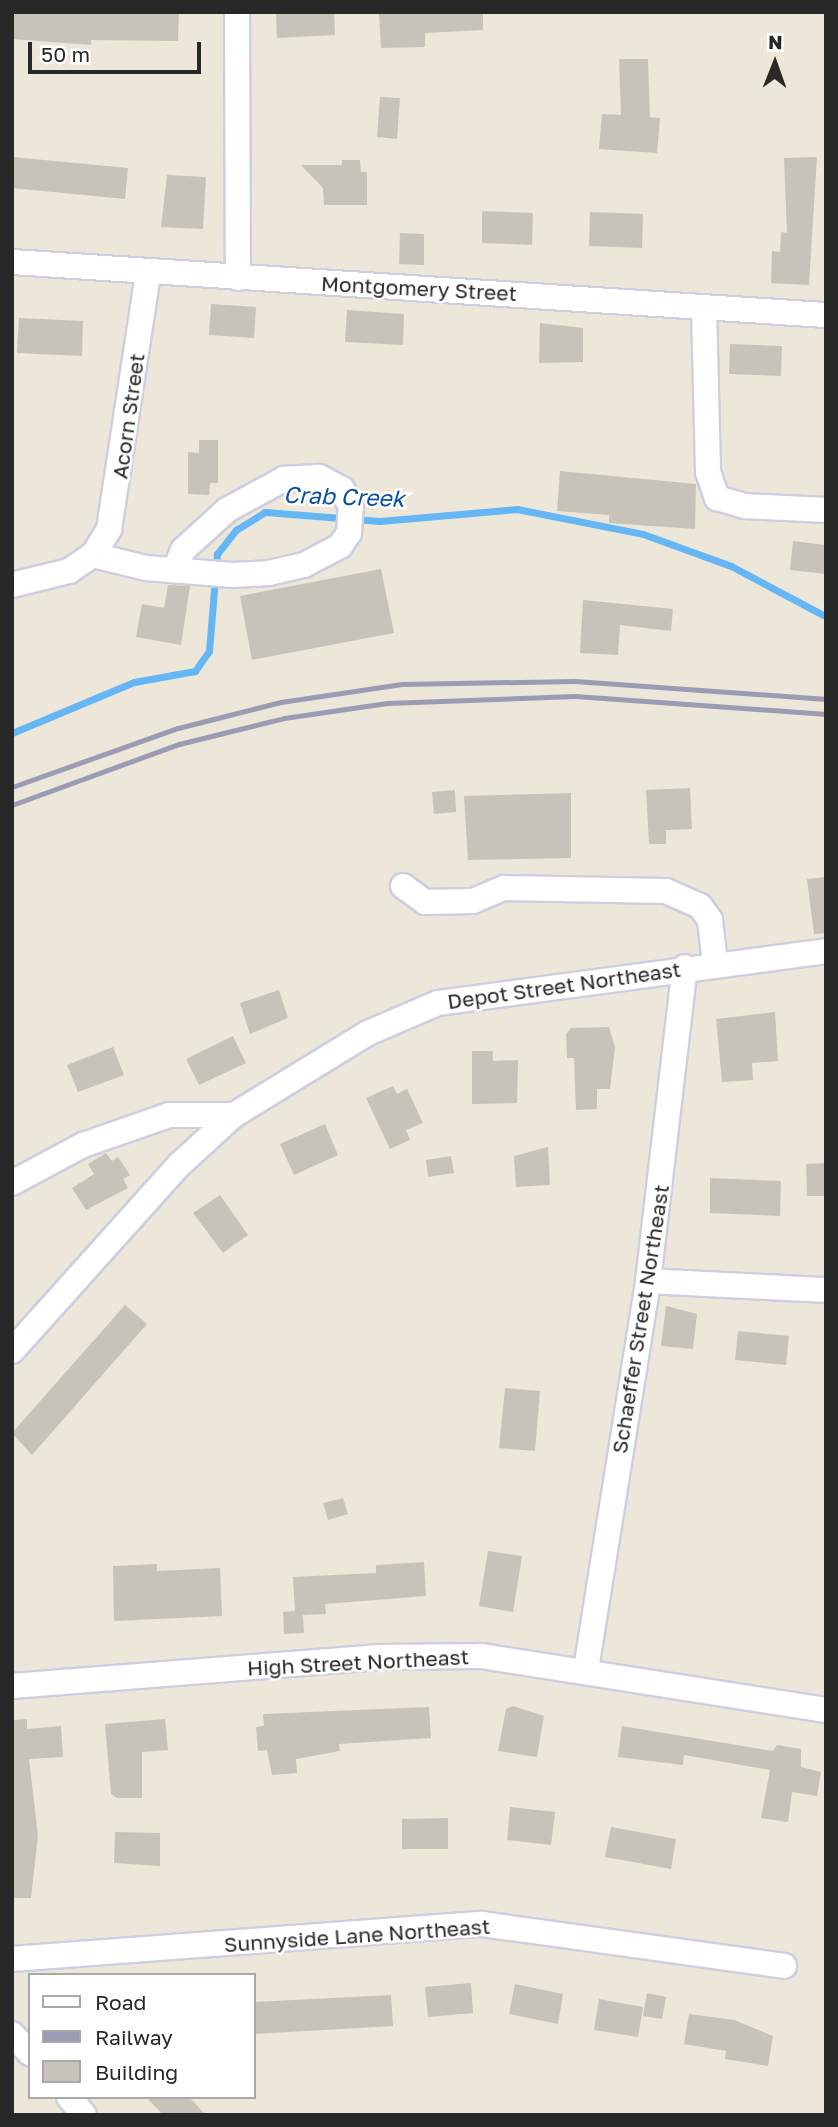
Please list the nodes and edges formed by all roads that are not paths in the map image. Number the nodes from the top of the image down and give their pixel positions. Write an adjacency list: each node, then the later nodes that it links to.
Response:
1 (237, 12): 4 (street)
2 (12, 262): 3 (street, Montgomery Street)
3 (148, 273): 4 (street, Montgomery Street); 8 (street, Acorn Street)
4 (238, 278): 5 (street, Montgomery Street)
5 (704, 307): 6 (street, Montgomery Street); 7 (street)
6 (826, 315)
7 (826, 510)
8 (93, 555): 9 (street); 10 (street)
9 (175, 570): 9 (street)
10 (12, 585)
11 (403, 886): 13 (street)
12 (826, 951): 13 (street, Depot Street Northeast)
13 (715, 964): 14 (street, Depot Street Northeast)
14 (685, 967): 15 (street, Depot Street Northeast); 17 (street, Schaeffer Street Northeast)
15 (234, 1115): 16 (street); 19 (street, Depot Street Northeast)
16 (12, 1183)
17 (648, 1281): 18 (street); 20 (street, Schaeffer Street Northeast)
18 (826, 1290)
19 (12, 1351)
20 (586, 1669): 21 (street, High Street Northeast); 22 (street, High Street Northeast)
21 (12, 1686)
22 (826, 1710)
23 (12, 1959): 24 (street, Sunnyside Lane Northeast)
24 (784, 1966)
25 (12, 2034): 26 (street)
26 (28, 2051)
27 (71, 2099): 28 (street)
28 (85, 2115)

